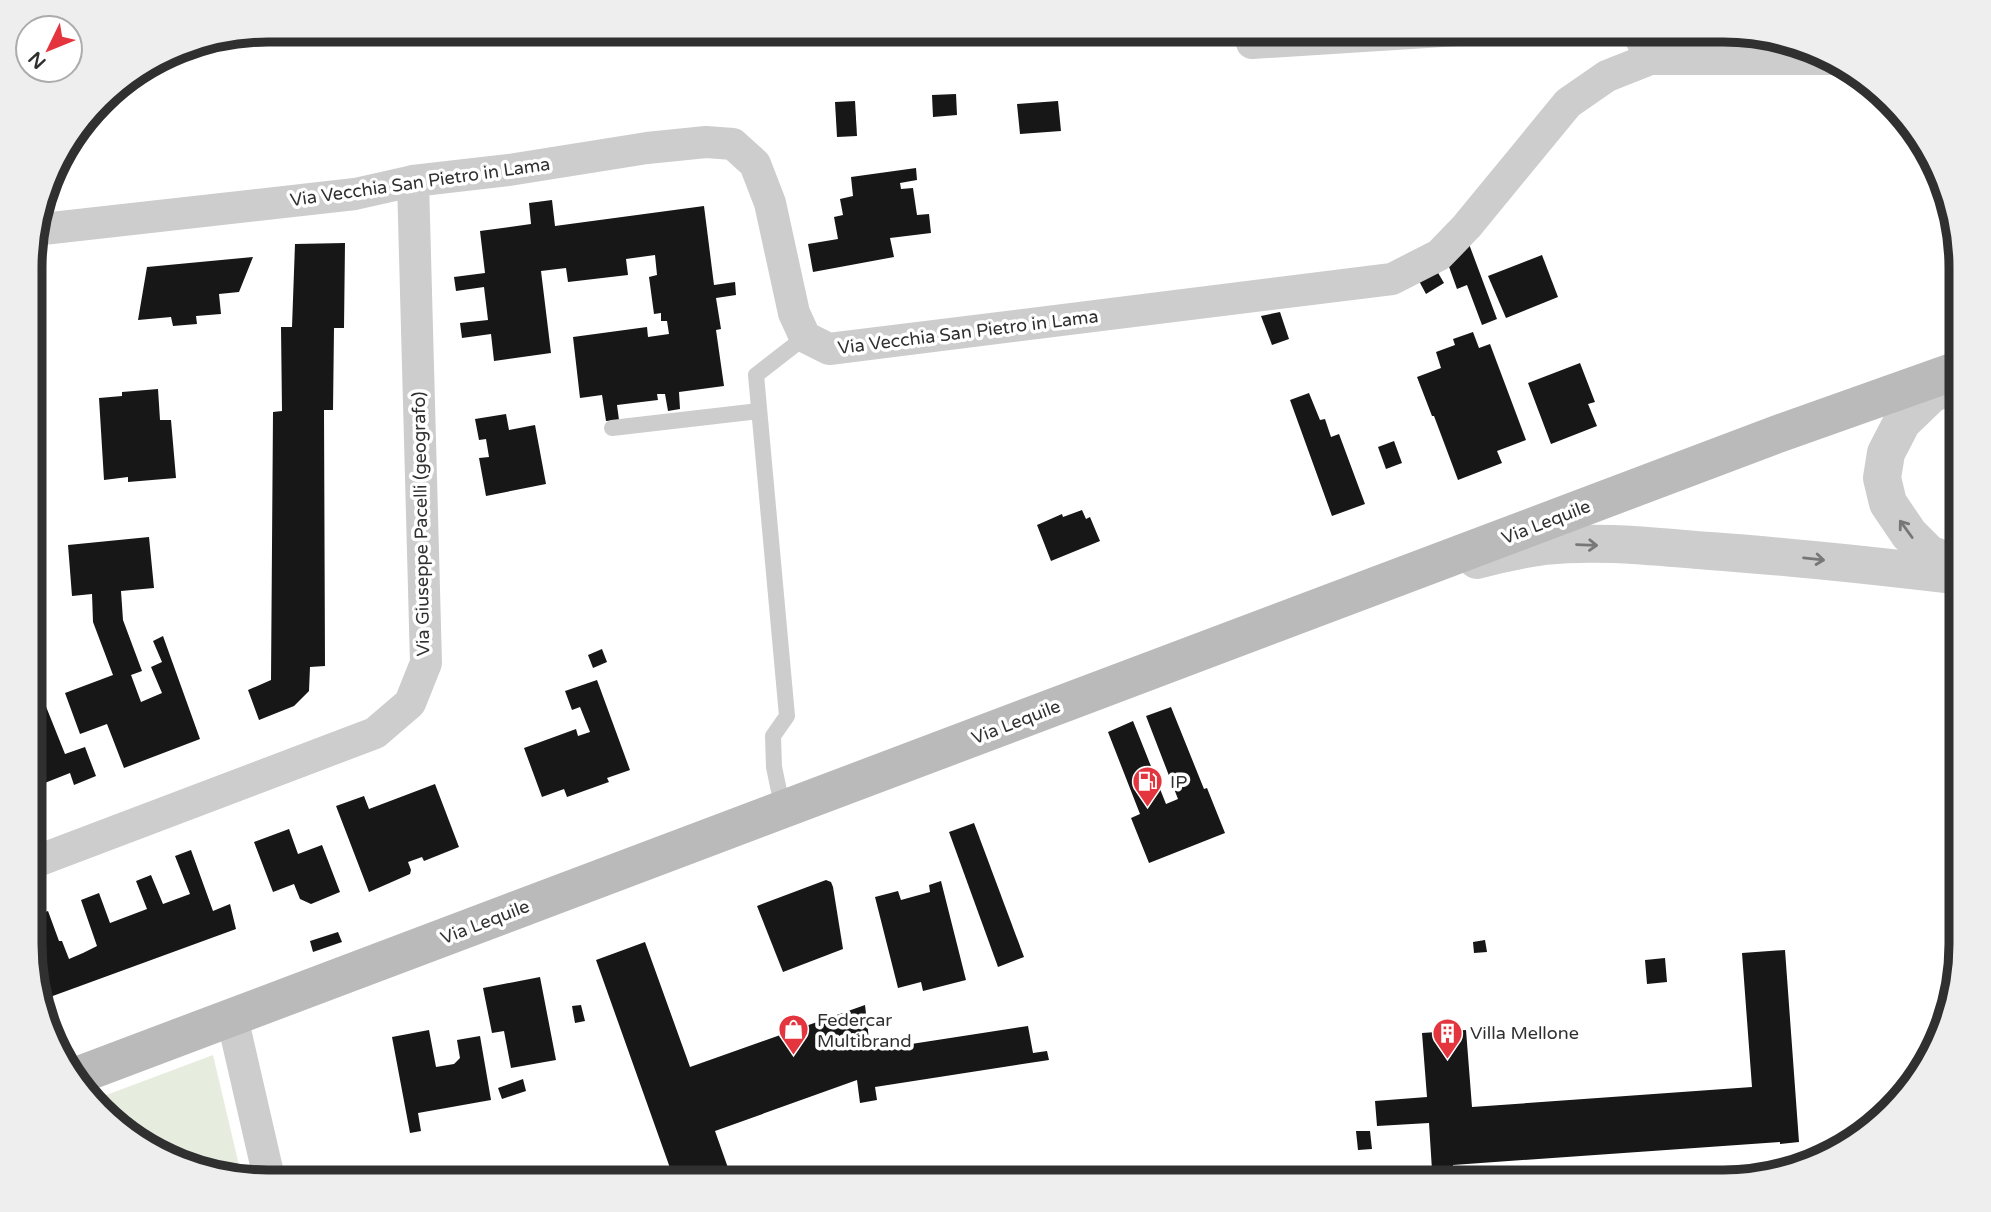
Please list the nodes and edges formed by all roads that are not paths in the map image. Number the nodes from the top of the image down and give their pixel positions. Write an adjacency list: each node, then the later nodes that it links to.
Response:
1 (1268, 42): 3 (street)
2 (1642, 42): 4 (street)
3 (1252, 43)
4 (1650, 59): 5 (street, Via Vecchia San Pietro in Lama); 8 (street, Via Vecchia San Pietro in Lama)
5 (1810, 59)
6 (413, 181): 7 (street, Via Vecchia San Pietro in Lama); 8 (street, Via Vecchia San Pietro in Lama); 17 (street, Via Giuseppe Pacelli (geografo))
7 (46, 229)
8 (805, 337): 11 (lane)
9 (1949, 373): 15 (main road, Via Lequile)
10 (1949, 385): 13 (street, one-way to 10)
11 (760, 411): 12 (lane); 16 (lane)
12 (612, 428)
13 (1949, 562)
14 (1949, 575): 15 (street, one-way to 14)
15 (1376, 586): 16 (main road, Via Lequile)
16 (783, 810): 18 (main road, Via Lequile)
17 (42, 859)
18 (232, 1017): 19 (main road, Via Lequile); 20 (street)
19 (83, 1074)
20 (267, 1170)

